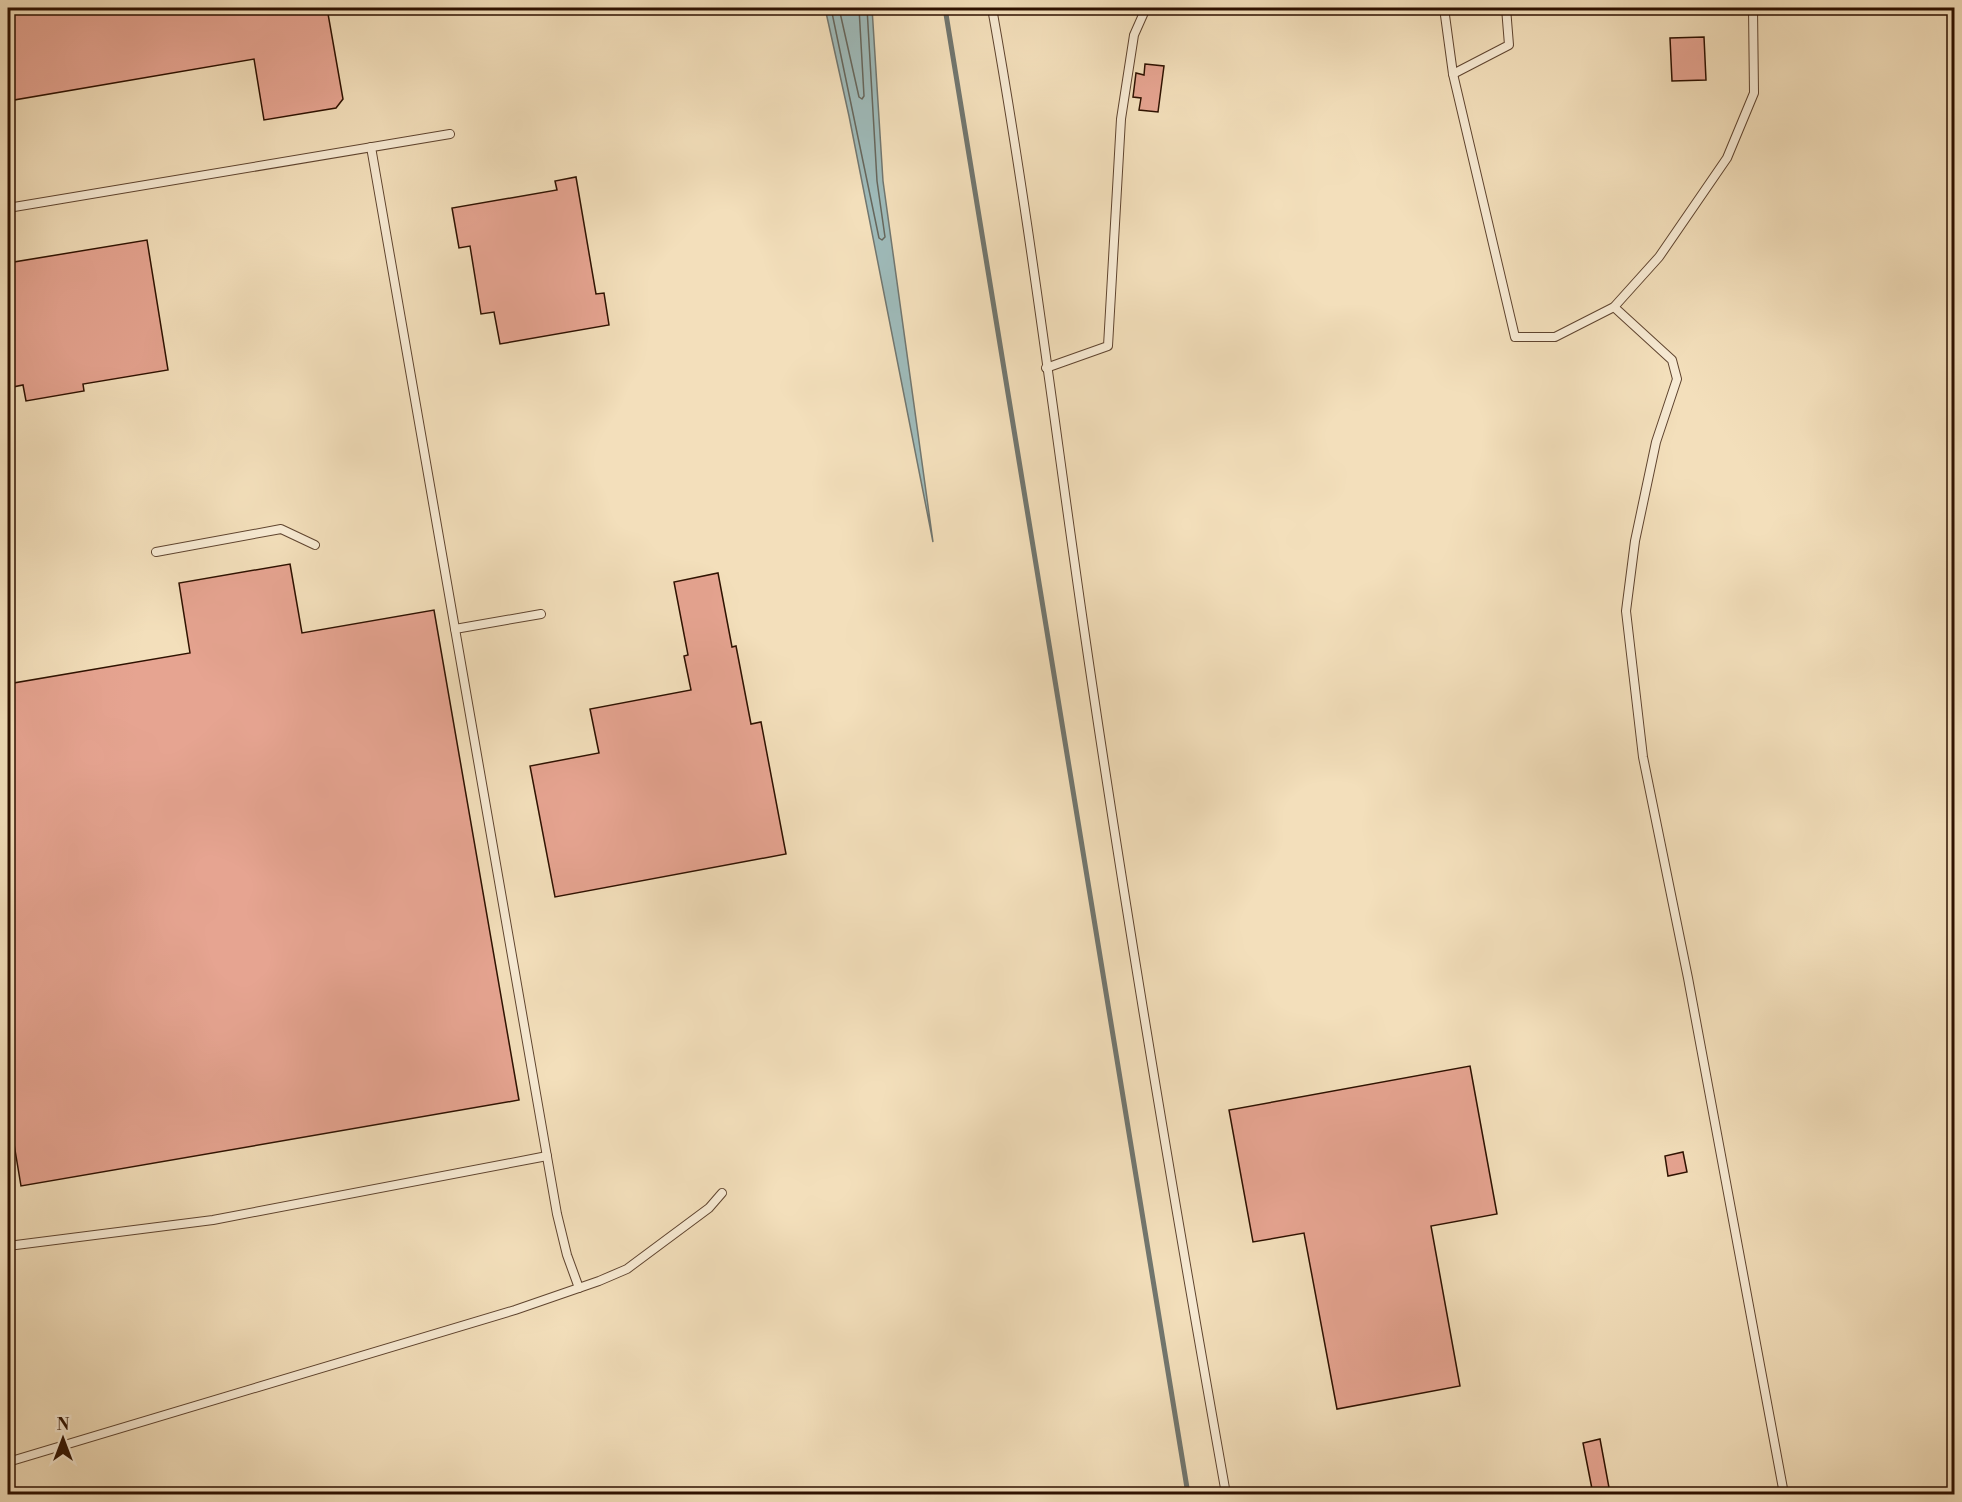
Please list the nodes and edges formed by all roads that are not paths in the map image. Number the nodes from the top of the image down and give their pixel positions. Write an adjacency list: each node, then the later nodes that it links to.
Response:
1 (992, 8): 11 (lane)
2 (1146, 8): 11 (lane)
3 (1444, 8): 6 (lane)
4 (1506, 8): 6 (lane)
5 (1753, 8): 10 (lane)
6 (1453, 74): 10 (lane)
7 (450, 134): 8 (lane)
8 (371, 147): 9 (lane); 15 (lane)
9 (8, 207)
10 (1614, 307): 22 (lane)
11 (1046, 368): 21 (lane)
12 (315, 545): 13 (lane)
13 (156, 552)
14 (541, 614): 15 (lane)
15 (455, 628): 16 (lane)
16 (547, 1156): 18 (lane); 19 (lane)
17 (722, 1193): 19 (lane)
18 (8, 1245)
19 (579, 1288): 20 (lane)
20 (8, 1462)
21 (1226, 1494)
22 (1784, 1494)

